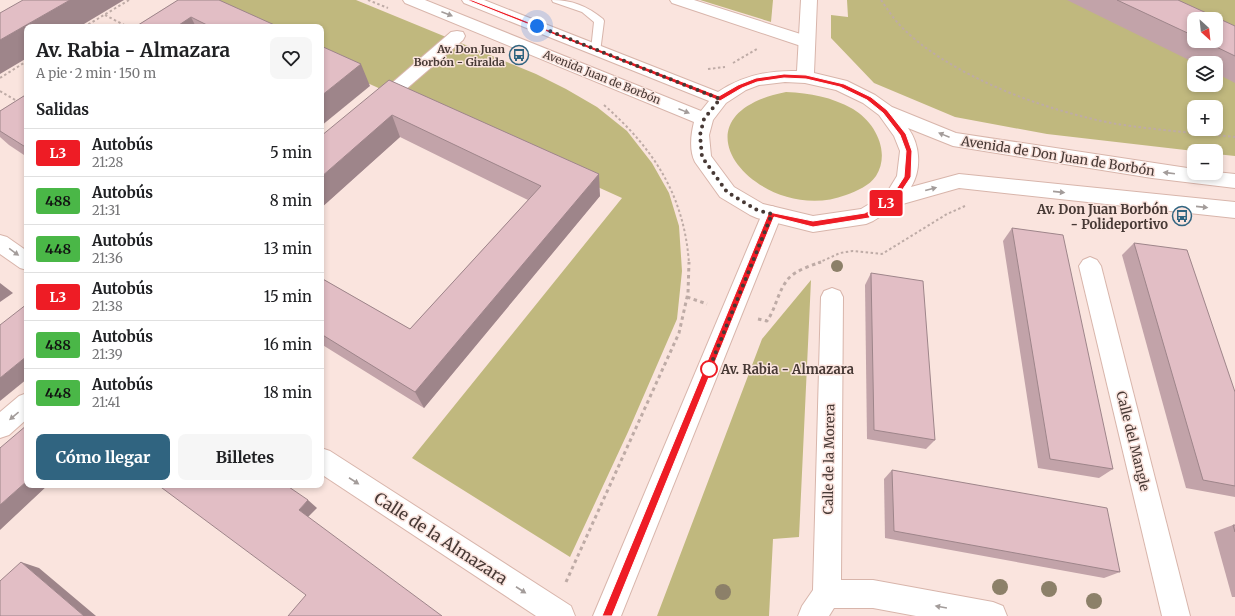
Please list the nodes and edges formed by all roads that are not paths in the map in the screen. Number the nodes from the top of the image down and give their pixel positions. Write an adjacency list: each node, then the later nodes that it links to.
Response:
1 (411, 0): 13 (street, Avenida Juan de Borbón, one-way to 13)
2 (470, 0): 8 (street, Avenida Juan de Borbón)
3 (557, 0): 8 (lane)
4 (678, 0): 7 (street)
5 (809, 0): 7 (street)
6 (456, 36): 12 (street)
7 (807, 42): 9 (street)
8 (596, 50): 10 (street, Avenida Juan de Borbón)
9 (806, 77): 10 (street); 11 (street)
10 (720, 99): 13 (street)
11 (885, 111): 14 (street, Avenida de Don Juan de Borbón, one-way to 11); 15 (street)
12 (362, 118)
13 (704, 119): 17 (street)
14 (1235, 181)
15 (893, 199): 16 (street, one-way to 16); 17 (street)
16 (1235, 210)
17 (772, 214): 27 (street)
18 (0, 242): 19 (street, one-way to 19)
19 (24, 260)
20 (1090, 266): 30 (street, Calle del Mangle)
21 (832, 297): 25 (street, Calle de la Morera)
22 (24, 407): 23 (street, one-way to 23)
23 (0, 427)
24 (324, 462): 26 (street, Calle de la Almazara, one-way to 26)
25 (827, 594): 28 (street); 29 (street, one-way to 25)
26 (557, 613)
27 (607, 616)
28 (812, 616)
29 (993, 616)
30 (1176, 616)

